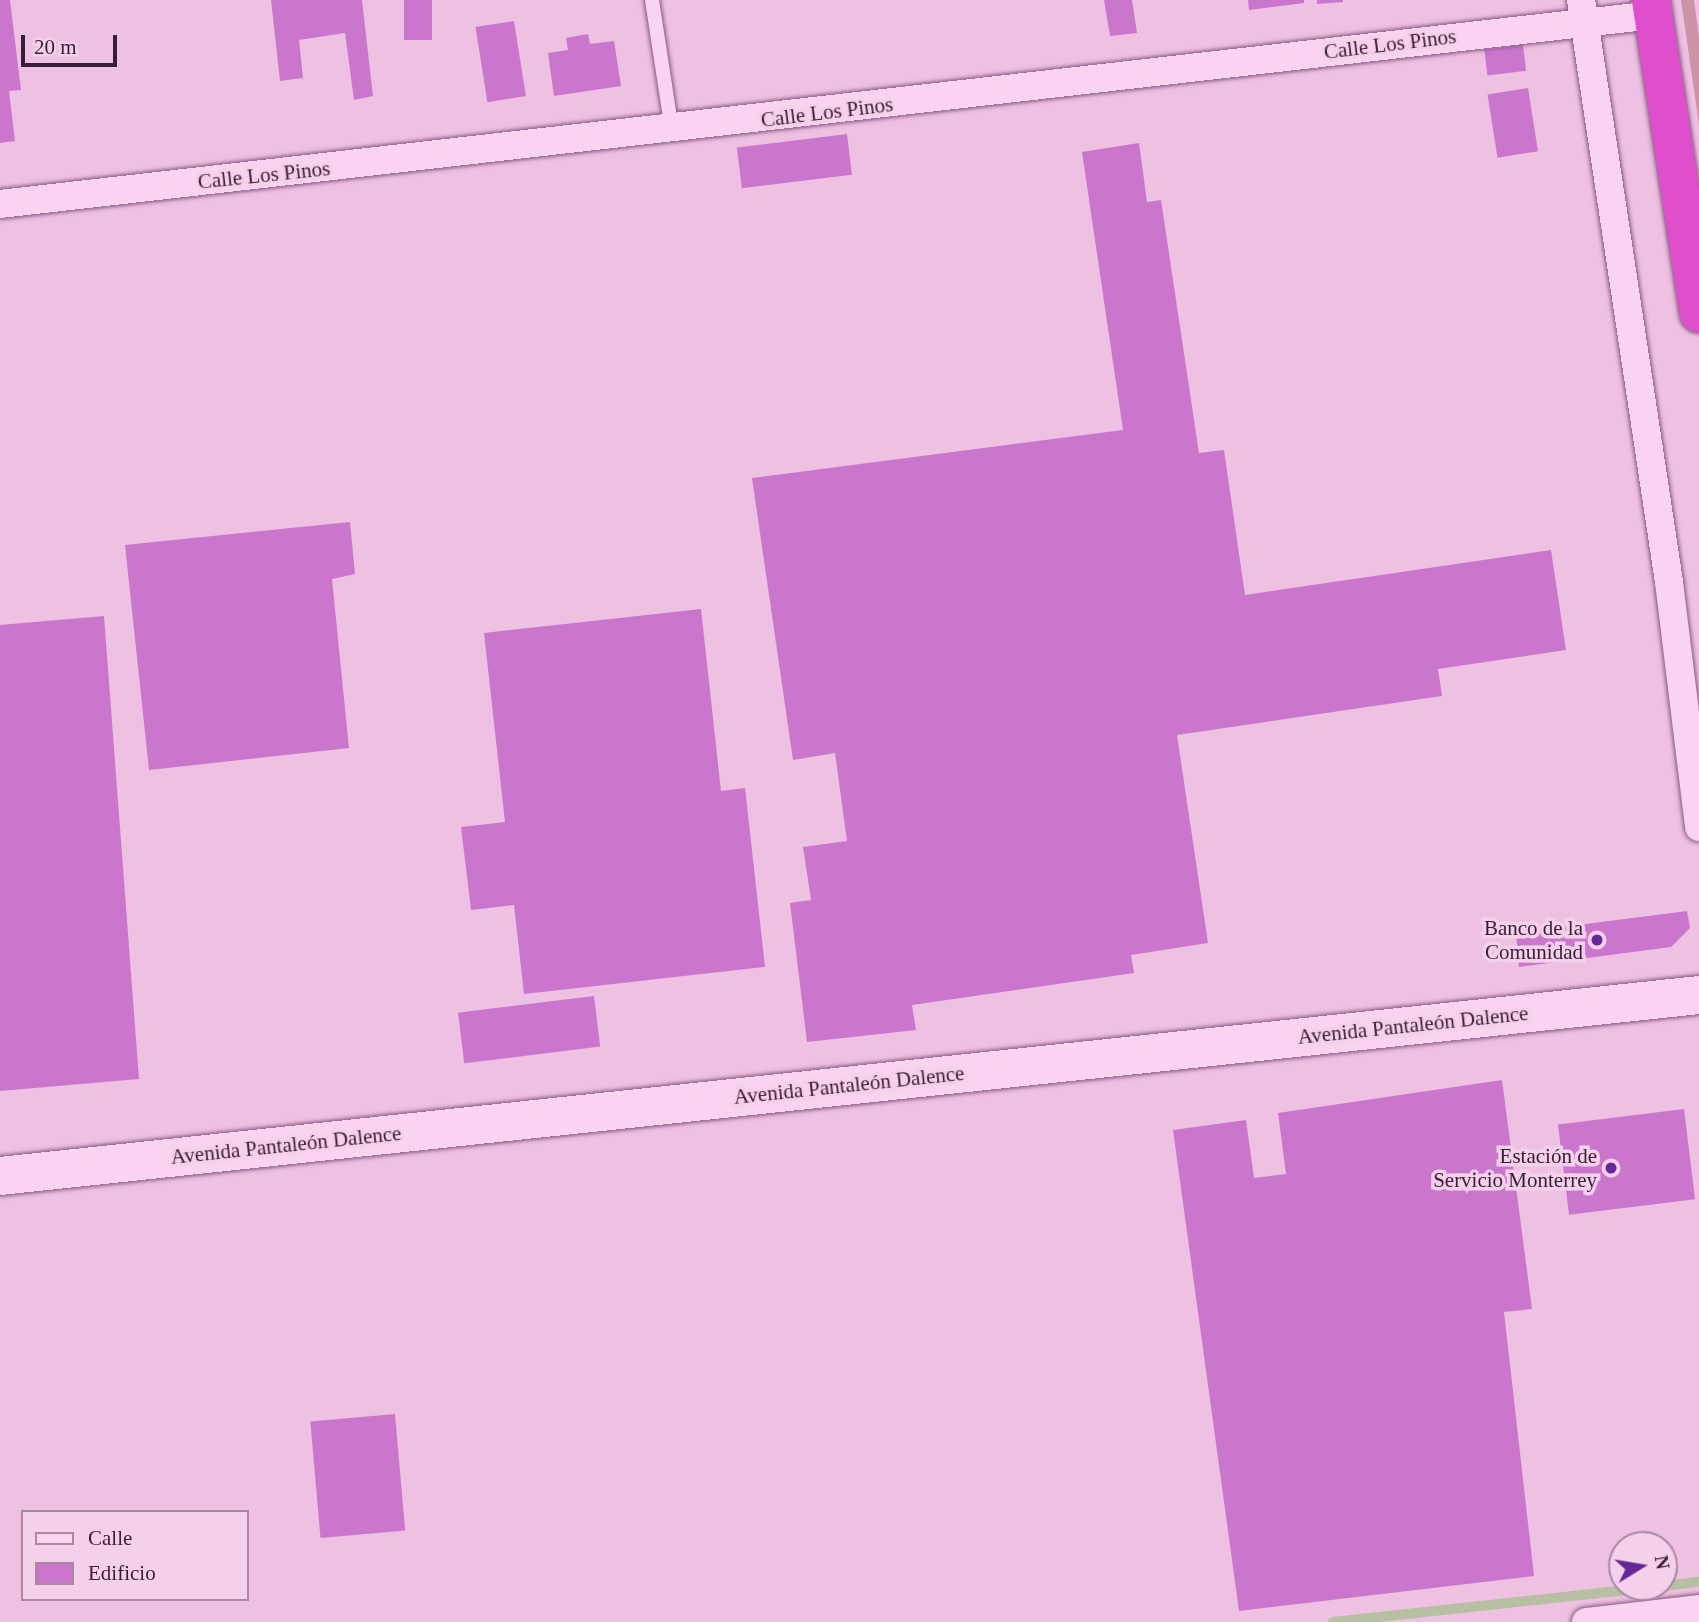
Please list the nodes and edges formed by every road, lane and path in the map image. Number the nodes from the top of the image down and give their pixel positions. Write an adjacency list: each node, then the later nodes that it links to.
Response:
1 (652, 0): 4 (lane)
2 (1653, 7): 3 (street, Calle Los Pinos); 6 (highway)
3 (1582, 10): 4 (street, Calle Los Pinos); 7 (street)
4 (672, 131): 5 (street, Calle Los Pinos)
5 (0, 204)
6 (1699, 313)
7 (1699, 827)
8 (1699, 995): 9 (main road, Avenida Pantaleón Dalence)
9 (0, 1176)
10 (1699, 1609): 11 (street)
11 (1586, 1622)

